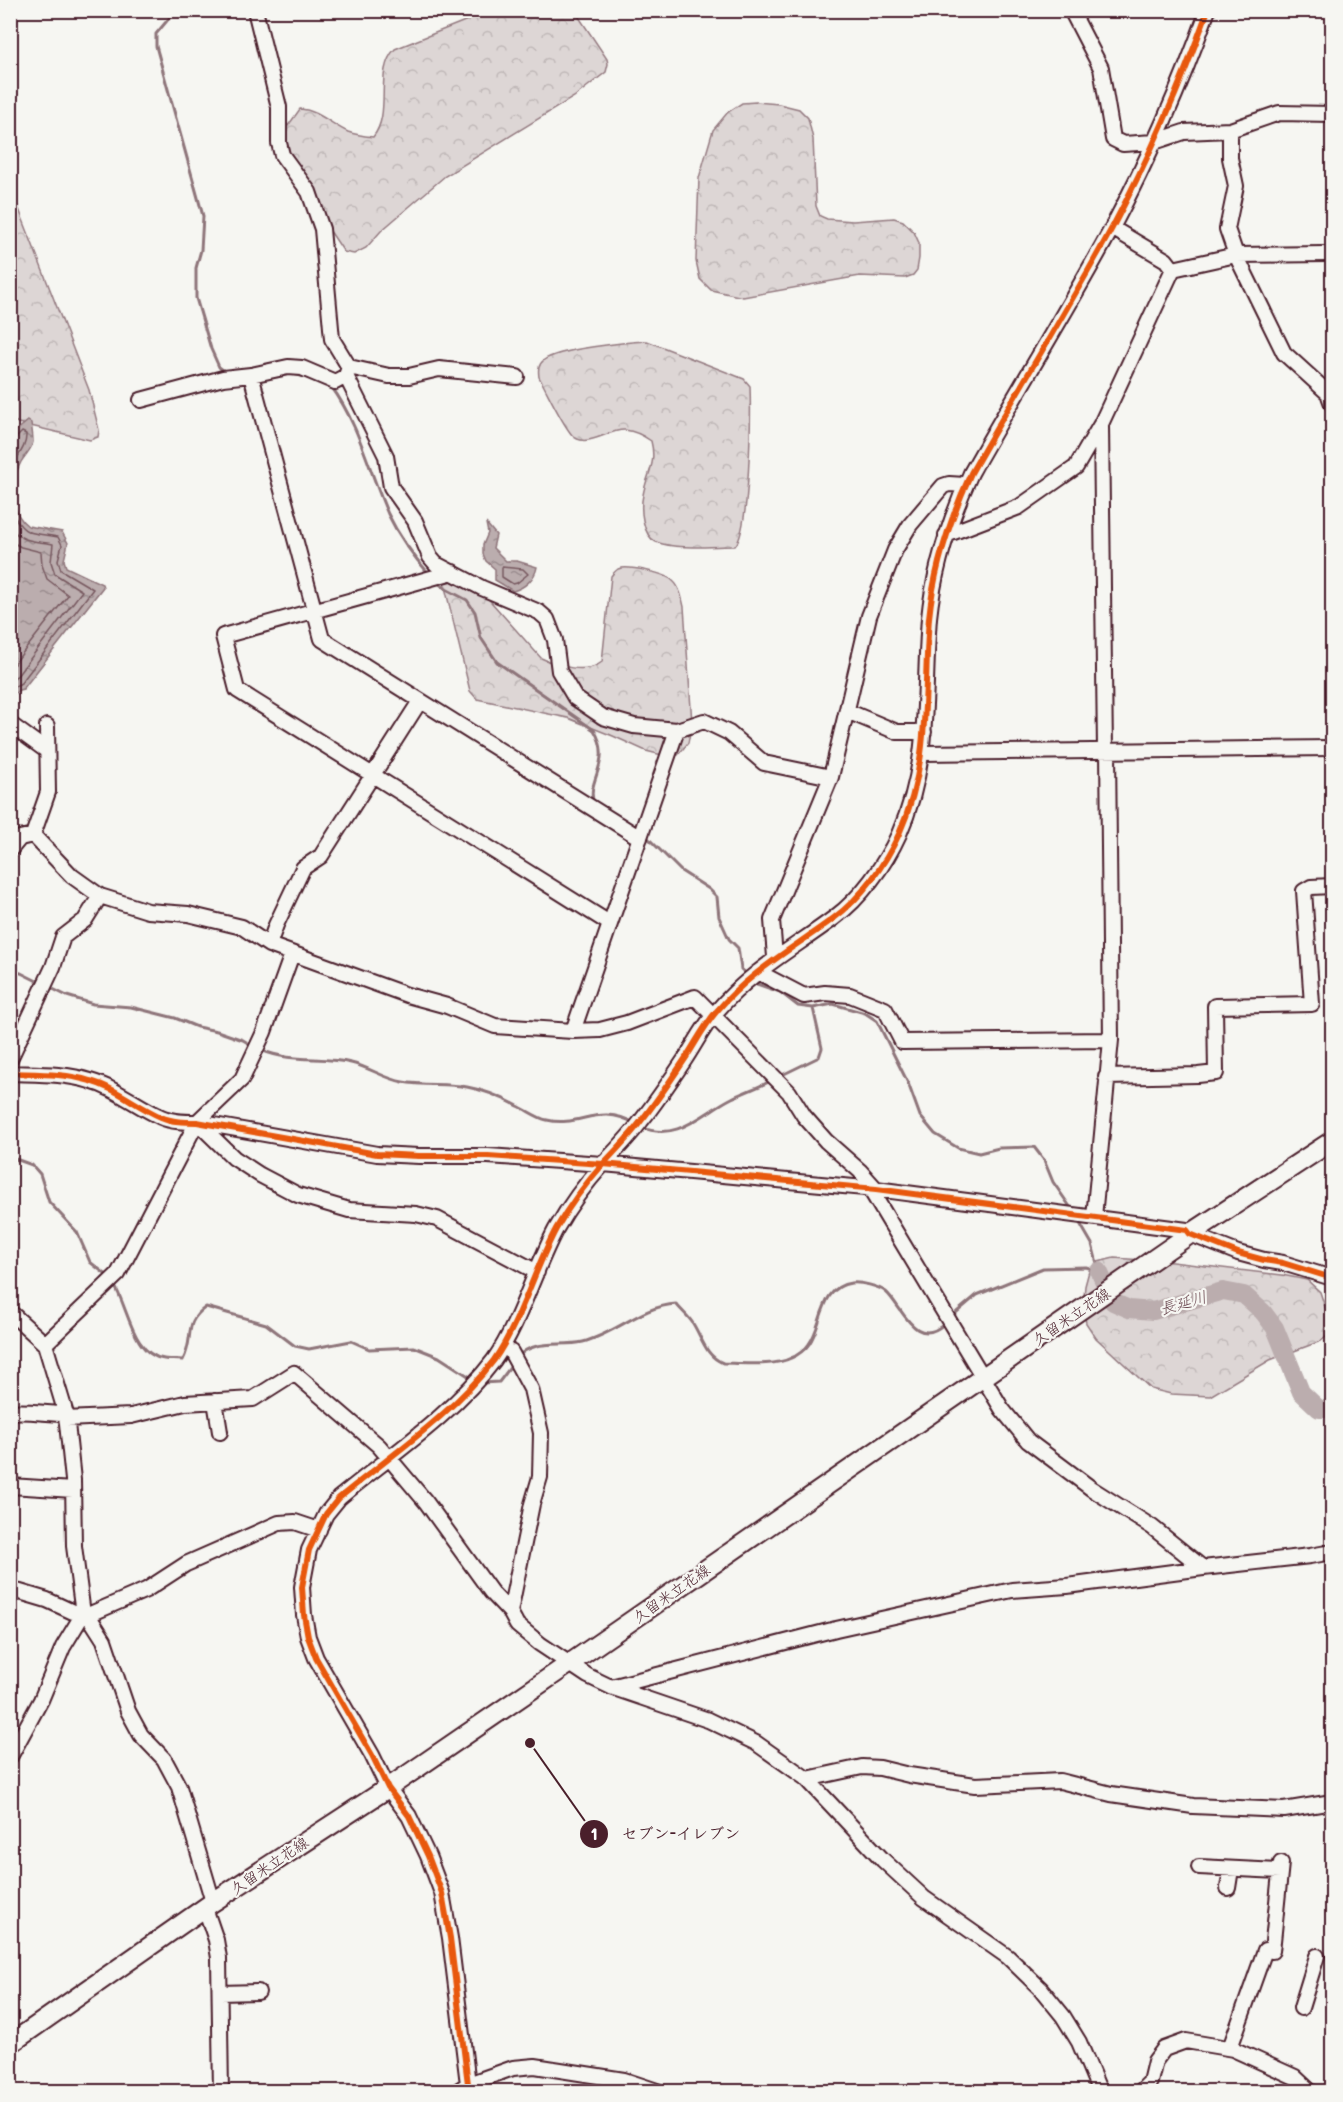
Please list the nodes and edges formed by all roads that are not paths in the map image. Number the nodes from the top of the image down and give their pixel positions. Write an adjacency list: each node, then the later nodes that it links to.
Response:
1 (255, 10): 11 (street)
2 (1071, 10): 6 (street)
3 (1208, 10): 6 (street)
4 (1332, 114): 5 (street)
5 (1230, 130): 6 (street); 9 (street)
6 (1154, 142): 7 (street)
7 (1112, 228): 10 (street); 17 (street)
8 (1325, 254): 9 (street)
9 (1236, 255): 10 (street); 15 (street)
10 (1173, 269): 16 (street)
11 (348, 371): 12 (street); 13 (street); 19 (street)
12 (251, 375): 14 (street); 20 (street)
13 (517, 377)
14 (141, 400)
15 (1332, 404)
16 (1101, 424): 18 (street); 28 (street)
17 (965, 485): 18 (street); 22 (street)
18 (946, 535): 26 (street)
19 (453, 572): 20 (street); 25 (street)
20 (314, 611): 21 (street); 31 (street)
21 (420, 701): 31 (street); 34 (street)
22 (847, 711): 26 (street); 32 (street)
23 (10, 724): 29 (street)
24 (47, 726): 29 (street)
25 (676, 730): 32 (street); 34 (street)
26 (924, 732): 30 (street)
27 (1332, 748): 28 (street)
28 (1107, 750): 30 (street); 45 (street)
29 (47, 751): 33 (street)
30 (923, 753): 41 (street)
31 (374, 776): 38 (street); 39 (street)
32 (831, 777): 41 (street)
33 (33, 836): 35 (street); 37 (street)
34 (640, 838): 38 (street)
35 (10, 850)
36 (1332, 886): 48 (street)
37 (100, 896): 39 (street); 46 (street)
38 (609, 923): 44 (street)
39 (269, 945): 40 (street)
40 (292, 954): 44 (street); 49 (street)
41 (775, 957): 42 (street)
42 (753, 976): 43 (street); 45 (street)
43 (714, 1015): 44 (street); 51 (street); 52 (street)
44 (573, 1031)
45 (1111, 1040): 48 (street)
46 (10, 1059)
47 (10, 1073): 49 (street)
48 (1106, 1077): 53 (street)
49 (197, 1122): 51 (street); 55 (street); 58 (street)
50 (1332, 1142): 54 (main road, 久留米立花線)
51 (603, 1164): 52 (street); 55 (street)
52 (873, 1189): 53 (street); 60 (street)
53 (1094, 1217): 54 (street)
54 (1190, 1234): 56 (street); 60 (main road, 久留米立花線)
55 (537, 1272): 65 (street)
56 (1332, 1278)
57 (10, 1312): 58 (street)
58 (45, 1344): 63 (street)
59 (511, 1352): 72 (street)
60 (983, 1376): 70 (street); 74 (main road, 久留米立花線)
61 (214, 1401): 63 (street); 64 (street); 65 (street)
62 (10, 1412): 63 (street)
63 (66, 1416): 67 (street)
64 (220, 1432)
65 (388, 1457): 68 (street); 72 (street)
66 (10, 1486): 67 (street)
67 (73, 1490): 73 (street)
68 (318, 1530): 73 (street); 78 (street)
69 (1332, 1552): 70 (street)
70 (1203, 1568): 75 (street)
71 (10, 1589): 73 (street)
72 (510, 1612): 74 (street)
73 (86, 1615): 76 (street); 83 (street)
74 (568, 1664): 75 (street); 78 (main road, 久留米立花線)
75 (611, 1687): 77 (street)
76 (10, 1757)
77 (807, 1779): 79 (street); 94 (street)
78 (388, 1788): 83 (main road, 久留米立花線); 90 (street)
79 (1332, 1802)
80 (1199, 1867): 81 (street)
81 (1231, 1869): 82 (street); 89 (street)
82 (1228, 1888)
83 (209, 1905): 86 (street); 88 (main road, 久留米立花線)
84 (1317, 1956): 87 (street)
85 (258, 1992): 86 (street)
86 (220, 1993): 91 (street)
87 (1301, 2008)
88 (10, 2044)
89 (1230, 2048): 95 (street); 96 (street)
90 (469, 2088): 92 (street); 93 (street)
91 (221, 2091)
92 (456, 2091)
93 (660, 2091)
94 (1100, 2091)
95 (1140, 2091)
96 (1311, 2091)

